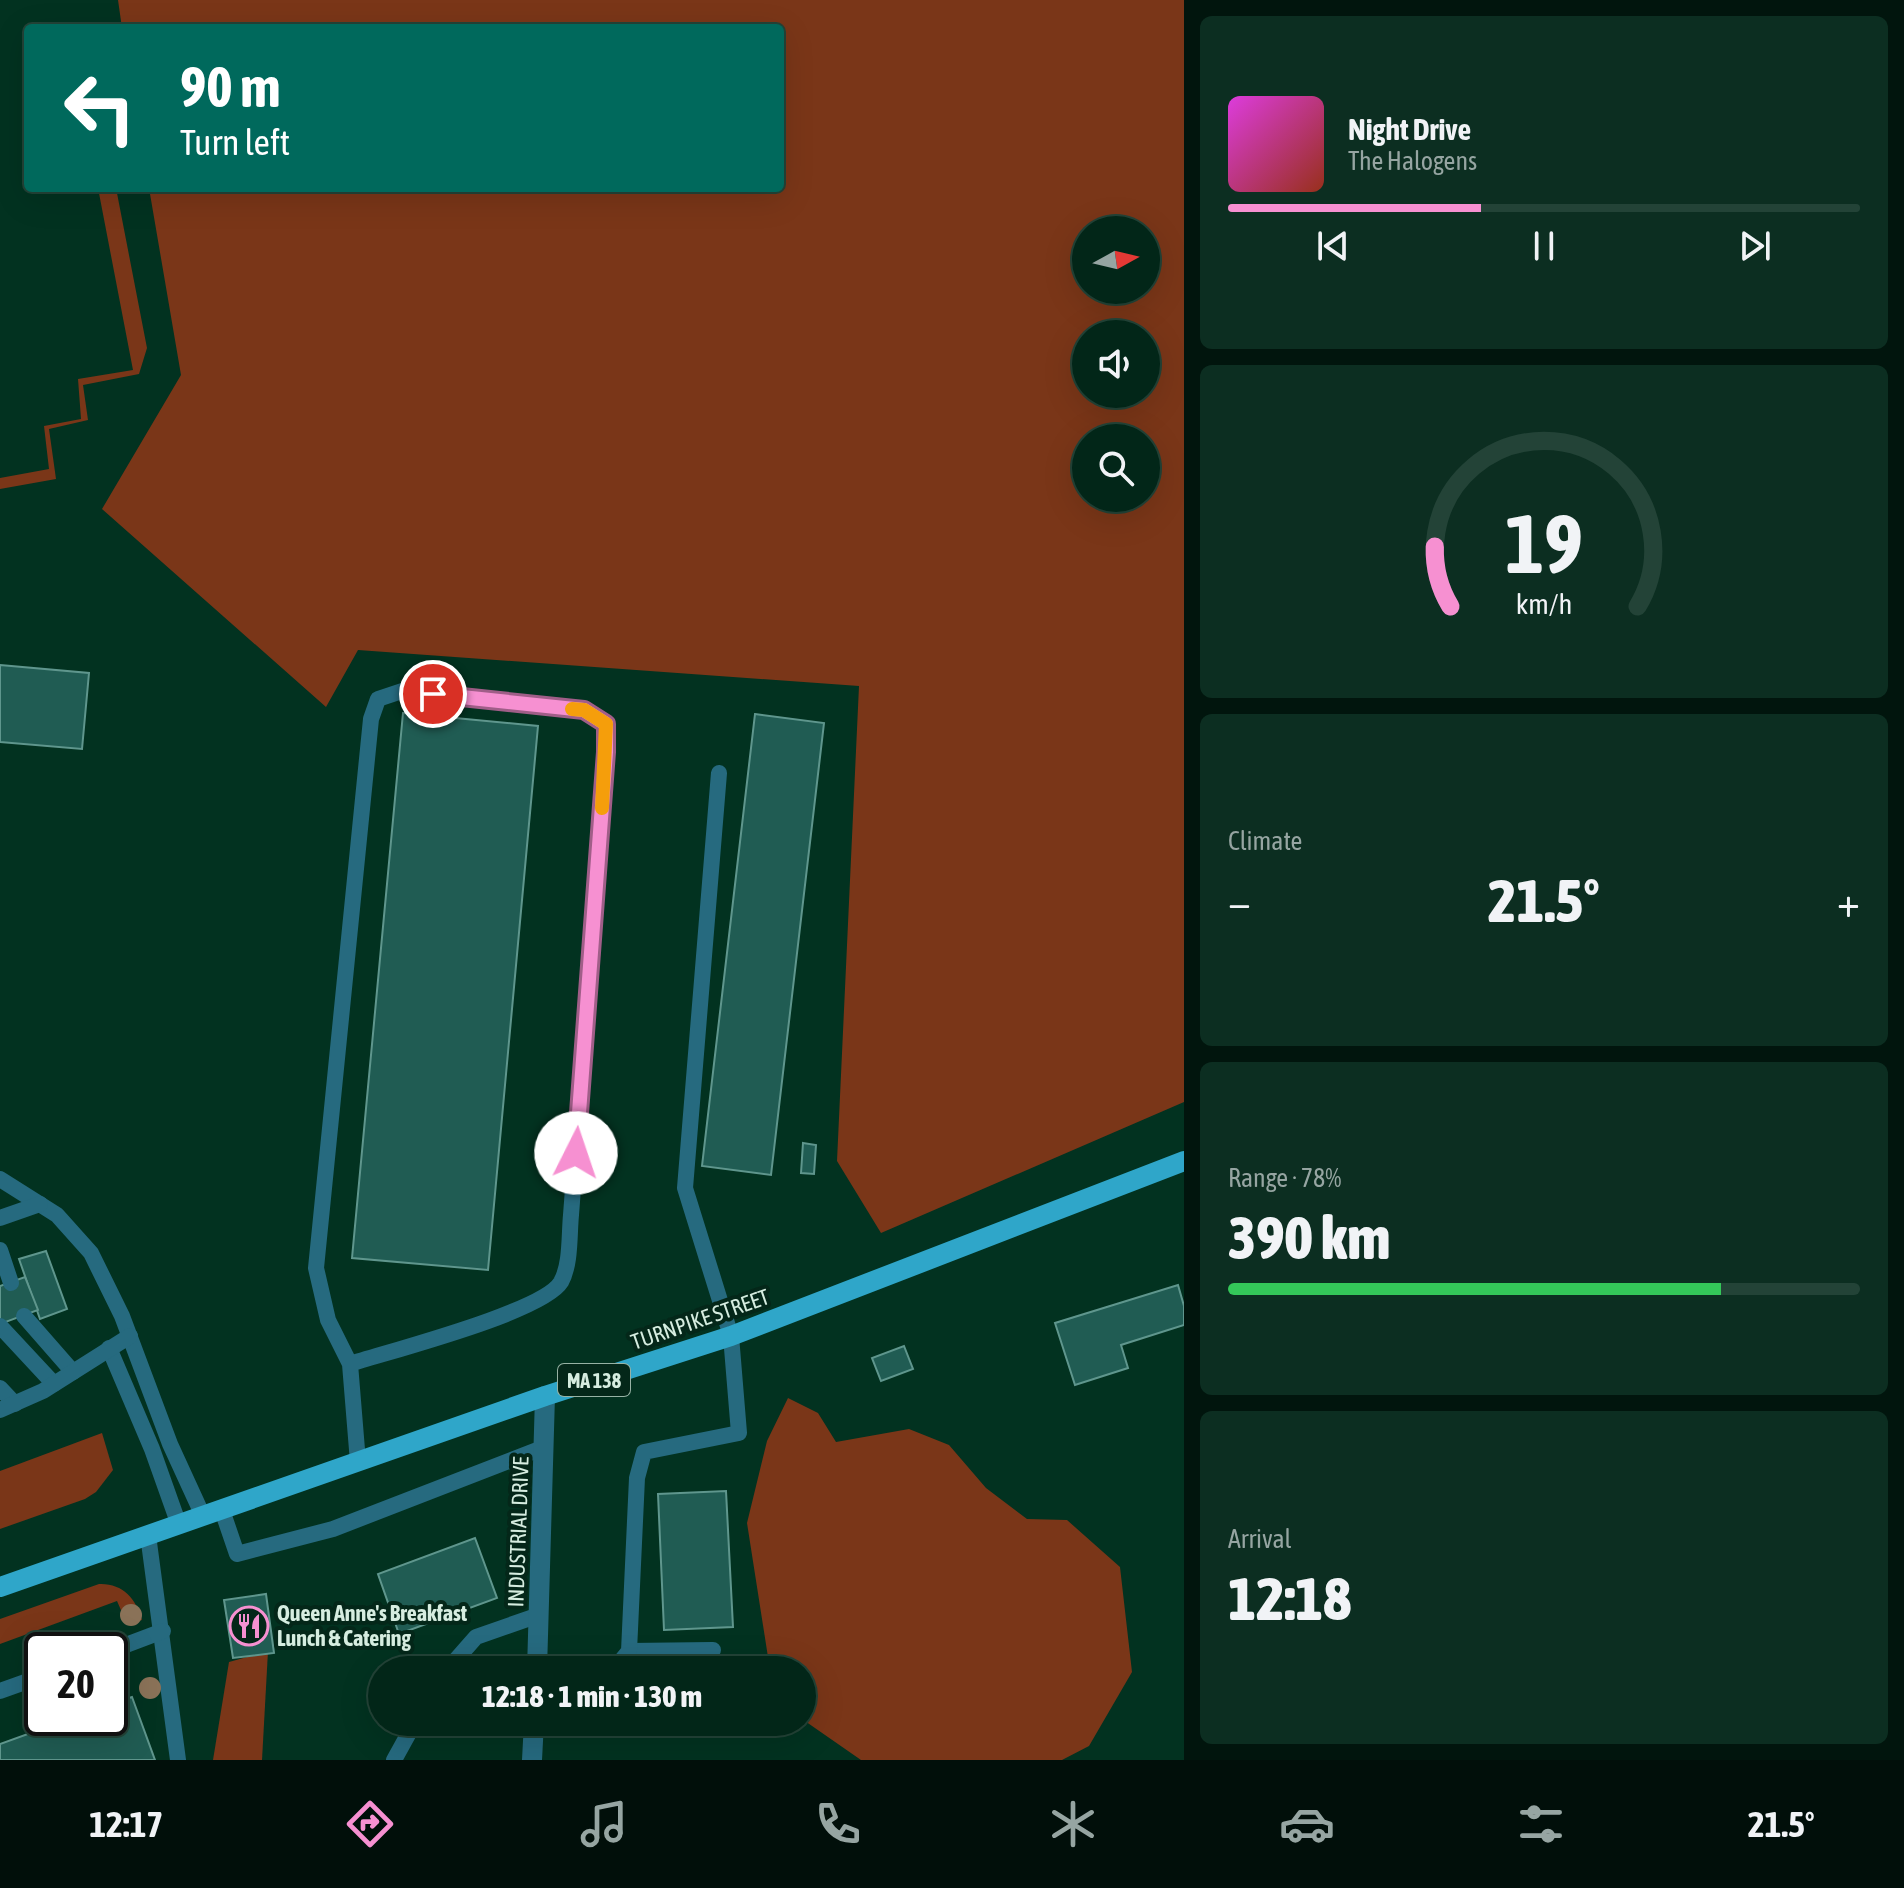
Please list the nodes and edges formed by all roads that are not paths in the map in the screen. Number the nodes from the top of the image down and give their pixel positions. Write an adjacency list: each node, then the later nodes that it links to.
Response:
1 (719, 773): 11 (lane)
2 (1184, 1161): 11 (main road, TURNPIKE STREET / MA 138)
3 (3, 1184): 4 (lane)
4 (40, 1204): 5 (lane); 10 (lane)
5 (0, 1218)
6 (0, 1250): 7 (lane)
7 (11, 1283)
8 (24, 1316): 14 (lane)
9 (0, 1326): 15 (lane)
10 (130, 1336): 12 (lane); 21 (lane)
11 (731, 1336): 17 (main road, TURNPIKE STREET / MA 138); 29 (lane)
12 (109, 1348): 14 (lane); 22 (lane)
13 (350, 1364): 13 (lane); 20 (lane)
14 (73, 1372): 15 (lane)
15 (54, 1384): 18 (lane)
16 (0, 1388): 18 (lane)
17 (545, 1396): 19 (street, INDUSTRIAL DRIVE); 20 (main road, TURNPIKE STREET / MA 138)
18 (7, 1407)
19 (545, 1447): 21 (lane); 25 (street, INDUSTRIAL DRIVE)
20 (358, 1462): 21 (main road, TURNPIKE STREET / MA 138)
21 (212, 1513): 22 (main road, TURNPIKE STREET / MA 138)
22 (179, 1525): 23 (main road, TURNPIKE STREET / MA 138)
23 (148, 1535): 24 (main road, TURNPIKE STREET / MA 138); 26 (lane)
24 (0, 1587)
25 (539, 1615): 30 (lane); 31 (street, INDUSTRIAL DRIVE)
26 (163, 1631): 27 (lane); 37 (lane)
27 (128, 1644)
28 (713, 1650): 29 (lane)
29 (629, 1651): 32 (lane)
30 (459, 1656)
31 (537, 1656)
32 (625, 1656)
33 (24, 1682): 34 (lane)
34 (0, 1691)
35 (407, 1736): 38 (lane)
36 (533, 1736): 39 (street)
37 (178, 1760)
38 (394, 1760)
39 (532, 1760)

